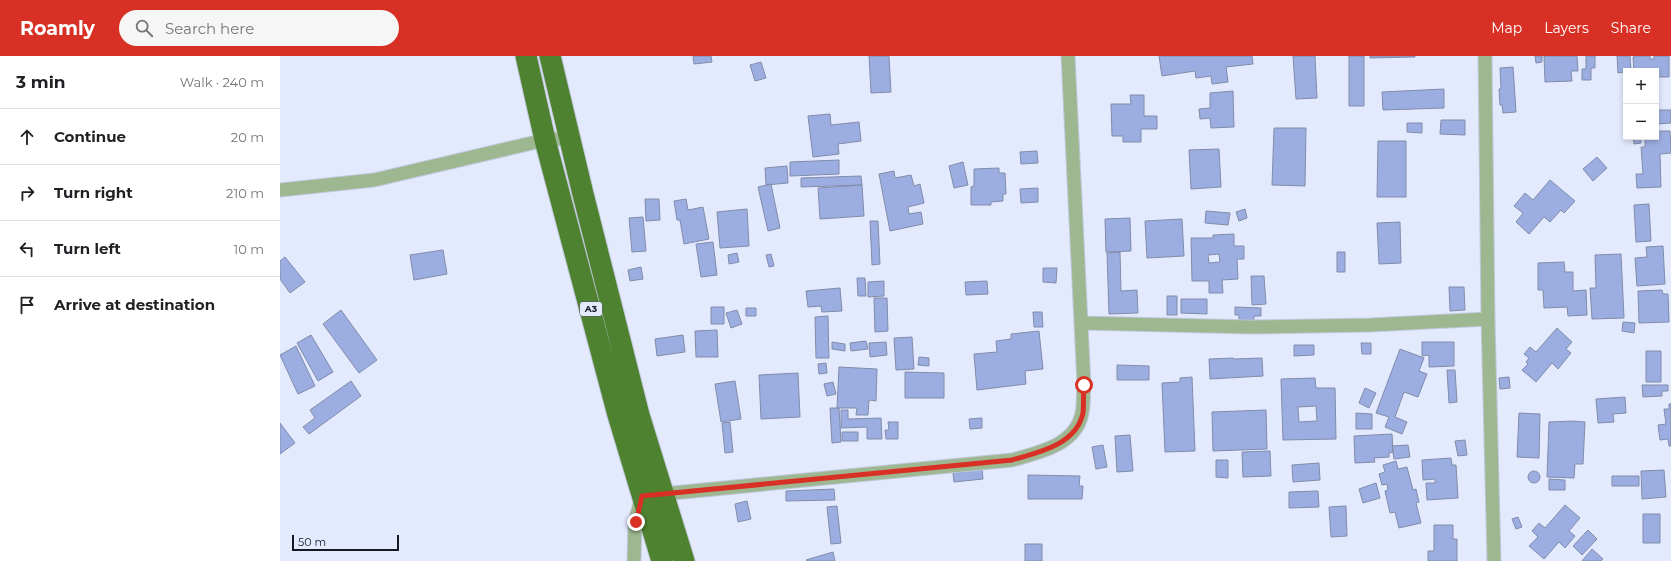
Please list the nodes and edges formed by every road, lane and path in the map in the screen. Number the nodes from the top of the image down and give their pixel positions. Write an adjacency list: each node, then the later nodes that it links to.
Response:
1 (526, 56): 6 (highway, A3)
2 (550, 56): 5 (highway, A3)
3 (1068, 56): 9 (street)
4 (1485, 56): 8 (street)
5 (570, 138): 6 (street); 10 (highway, A3)
6 (545, 140): 7 (street); 10 (highway, A3)
7 (280, 190)
8 (1488, 319): 9 (street); 16 (street)
9 (1081, 323): 11 (street)
10 (611, 348): 11 (highway, A3); 12 (highway, A3)
11 (663, 494): 12 (street); 15 (highway, A3)
12 (642, 496): 13 (street); 14 (highway, A3)
13 (634, 561)
14 (662, 561)
15 (684, 561)
16 (1494, 561)

